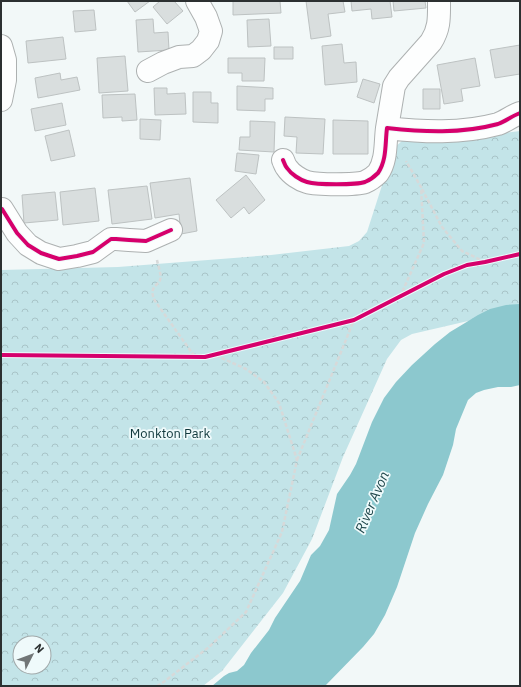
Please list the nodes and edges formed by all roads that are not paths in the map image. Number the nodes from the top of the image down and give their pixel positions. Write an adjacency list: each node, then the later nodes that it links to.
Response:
1 (197, 1): 4 (street)
2 (439, 1): 7 (street)
3 (1, 46): 5 (street)
4 (148, 71)
5 (1, 100)
6 (520, 113): 7 (street)
7 (386, 128): 8 (street)
8 (283, 160)
9 (1, 205): 10 (street)
10 (171, 230)

